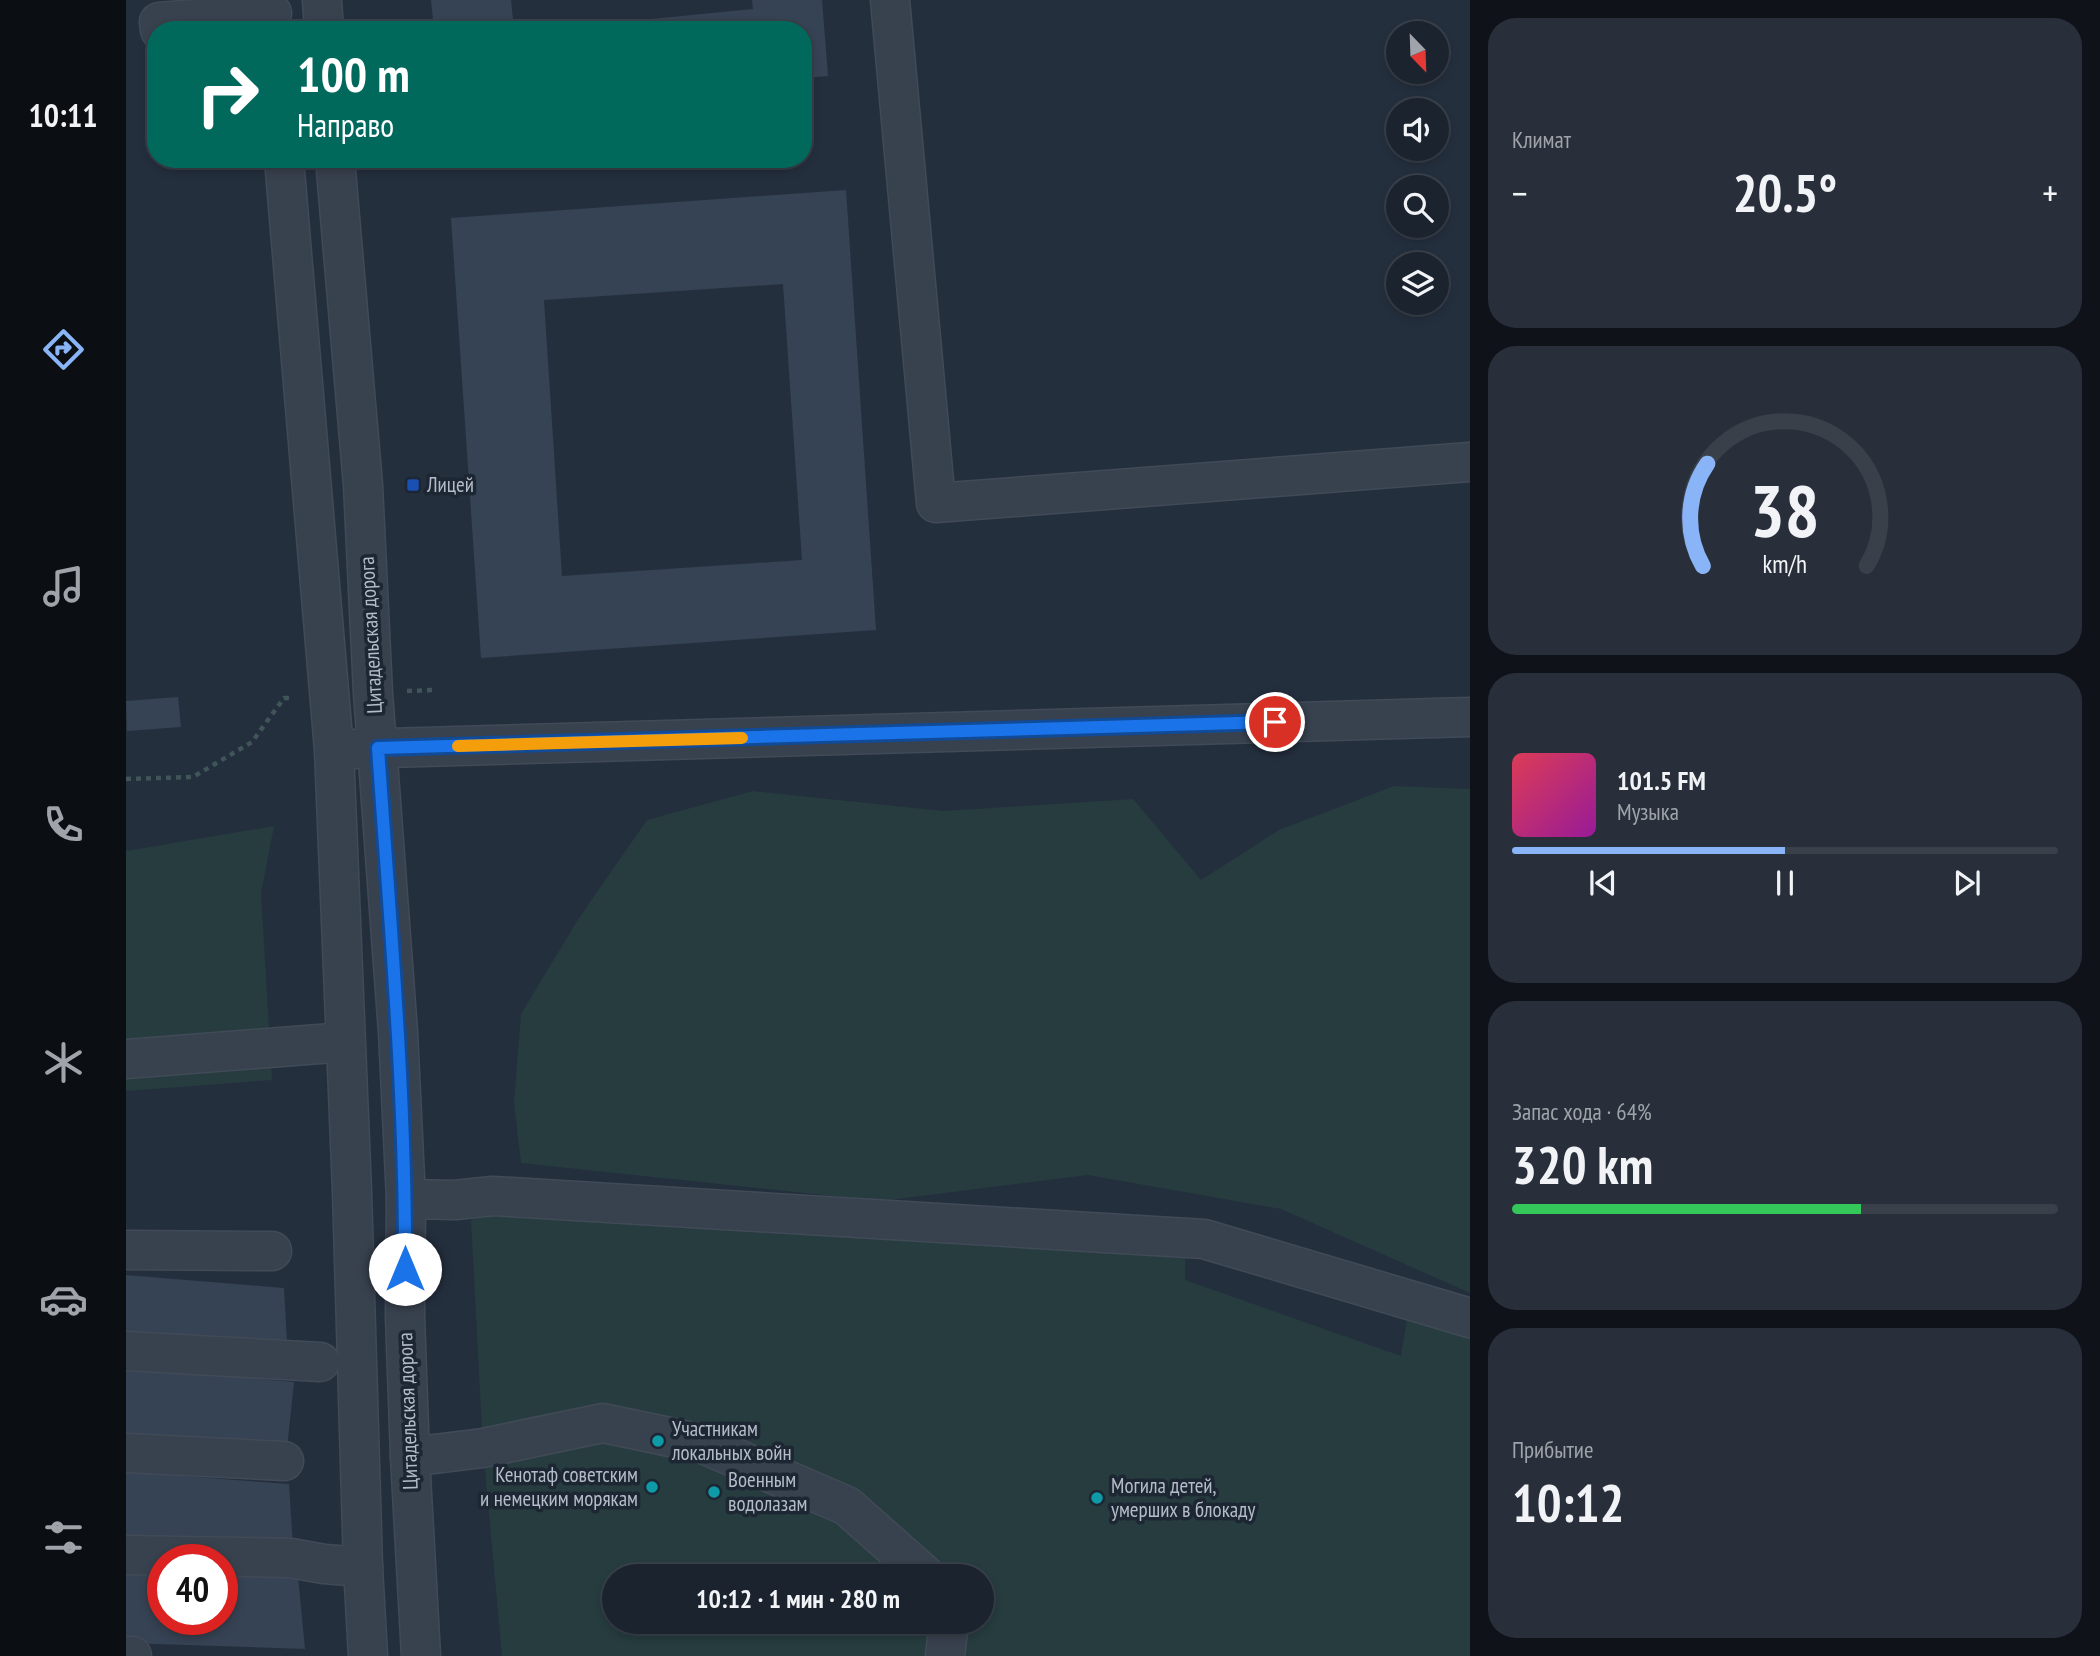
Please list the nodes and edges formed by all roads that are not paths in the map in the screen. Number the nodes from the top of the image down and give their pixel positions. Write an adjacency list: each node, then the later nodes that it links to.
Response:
1 (321, 0): 5 (street)
2 (890, 0): 8 (street)
3 (272, 14): 4 (street)
4 (173, 21)
5 (323, 21)
6 (285, 168): 11 (street)
7 (336, 168): 10 (street, Цитадельская дорога)
8 (1470, 462)
9 (1470, 717): 10 (street)
10 (378, 748): 11 (street); 14 (street, Цитадельская дорога)
11 (334, 750): 12 (street)
12 (345, 1042): 13 (street); 25 (street)
13 (126, 1059)
14 (406, 1199): 17 (street); 21 (street, Цитадельская дорога)
15 (126, 1250): 16 (street)
16 (272, 1251)
17 (1470, 1318)
18 (126, 1351): 19 (street)
19 (320, 1362)
20 (126, 1453): 22 (street)
21 (410, 1457): 24 (street); 30 (street, Цитадельская дорога)
22 (284, 1461)
23 (126, 1555): 25 (street)
24 (912, 1564)
25 (363, 1567): 29 (street)
26 (947, 1634): 31 (street)
27 (126, 1656): 28 (street)
28 (132, 1656)
29 (368, 1656)
30 (421, 1656)
31 (945, 1656)

